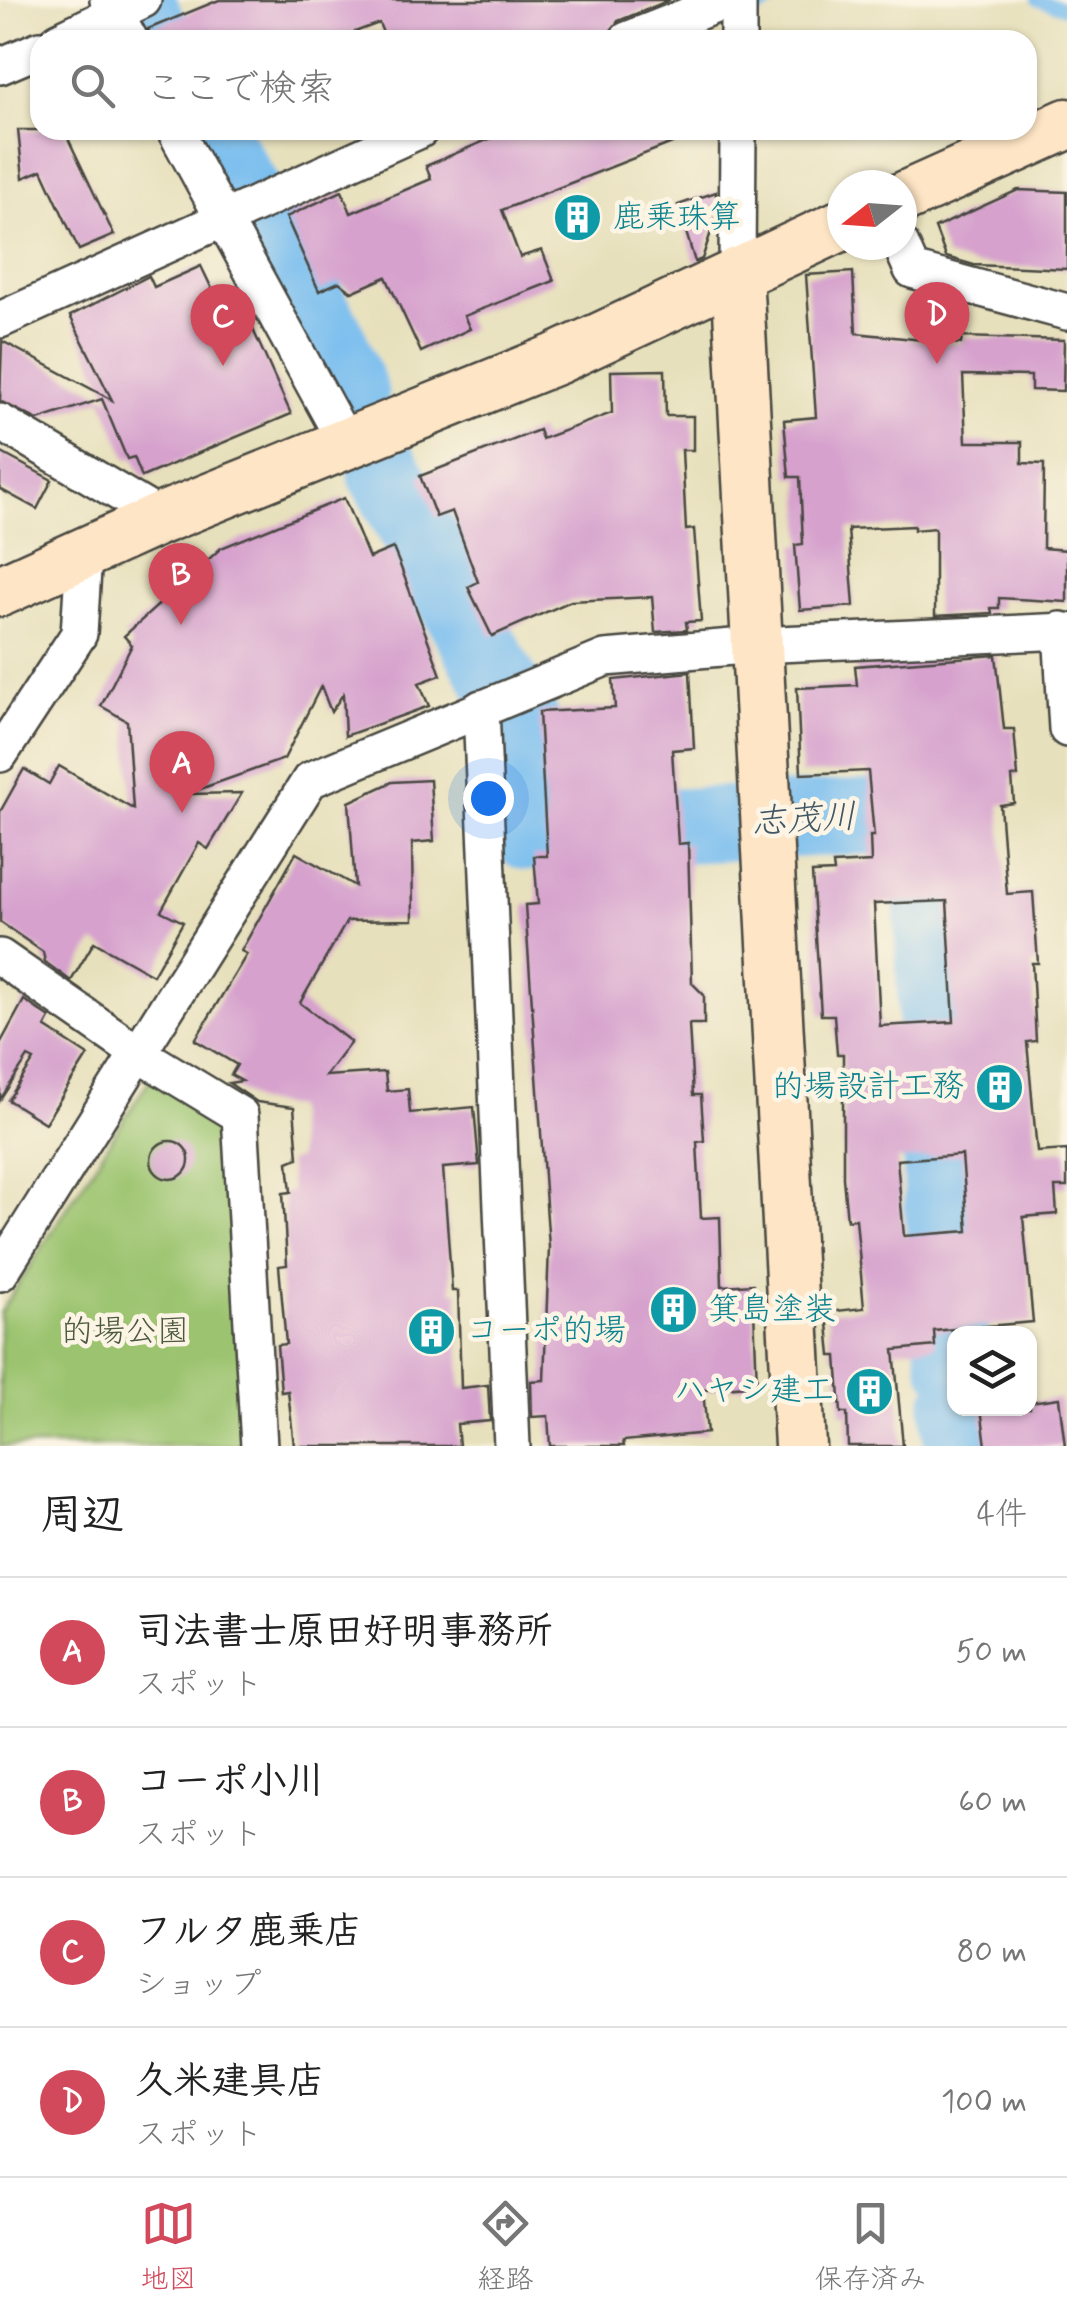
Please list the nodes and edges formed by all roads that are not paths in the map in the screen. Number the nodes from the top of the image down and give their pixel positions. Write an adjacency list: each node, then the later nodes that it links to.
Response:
1 (728, 0): 5 (street)
2 (738, 0): 6 (street)
3 (124, 13): 4 (street)
4 (82, 30)
5 (652, 30)
6 (738, 30)
7 (30, 53): 8 (street)
8 (0, 66)
9 (1067, 124): 10 (street)
10 (1037, 137)
11 (180, 140): 16 (street)
12 (398, 140): 16 (street)
13 (738, 140): 19 (street)
14 (1031, 140): 15 (street)
15 (917, 191)
16 (222, 221): 21 (street); 23 (street)
17 (827, 232): 19 (street)
18 (908, 260): 20 (street)
19 (738, 272): 23 (street); 28 (street)
20 (1067, 312)
21 (0, 320)
22 (0, 422): 24 (street)
23 (346, 442): 24 (street)
24 (162, 518): 25 (street)
25 (84, 554): 26 (street); 31 (street)
26 (0, 591)
27 (1064, 630): 28 (street); 30 (street)
28 (756, 645): 29 (street); 37 (street)
29 (481, 708): 33 (street); 36 (street)
30 (1067, 730)
31 (0, 754)
32 (0, 957): 33 (street)
33 (141, 1055): 34 (street); 35 (street)
34 (0, 1273)
35 (259, 1446)
36 (512, 1446)
37 (800, 1446)

